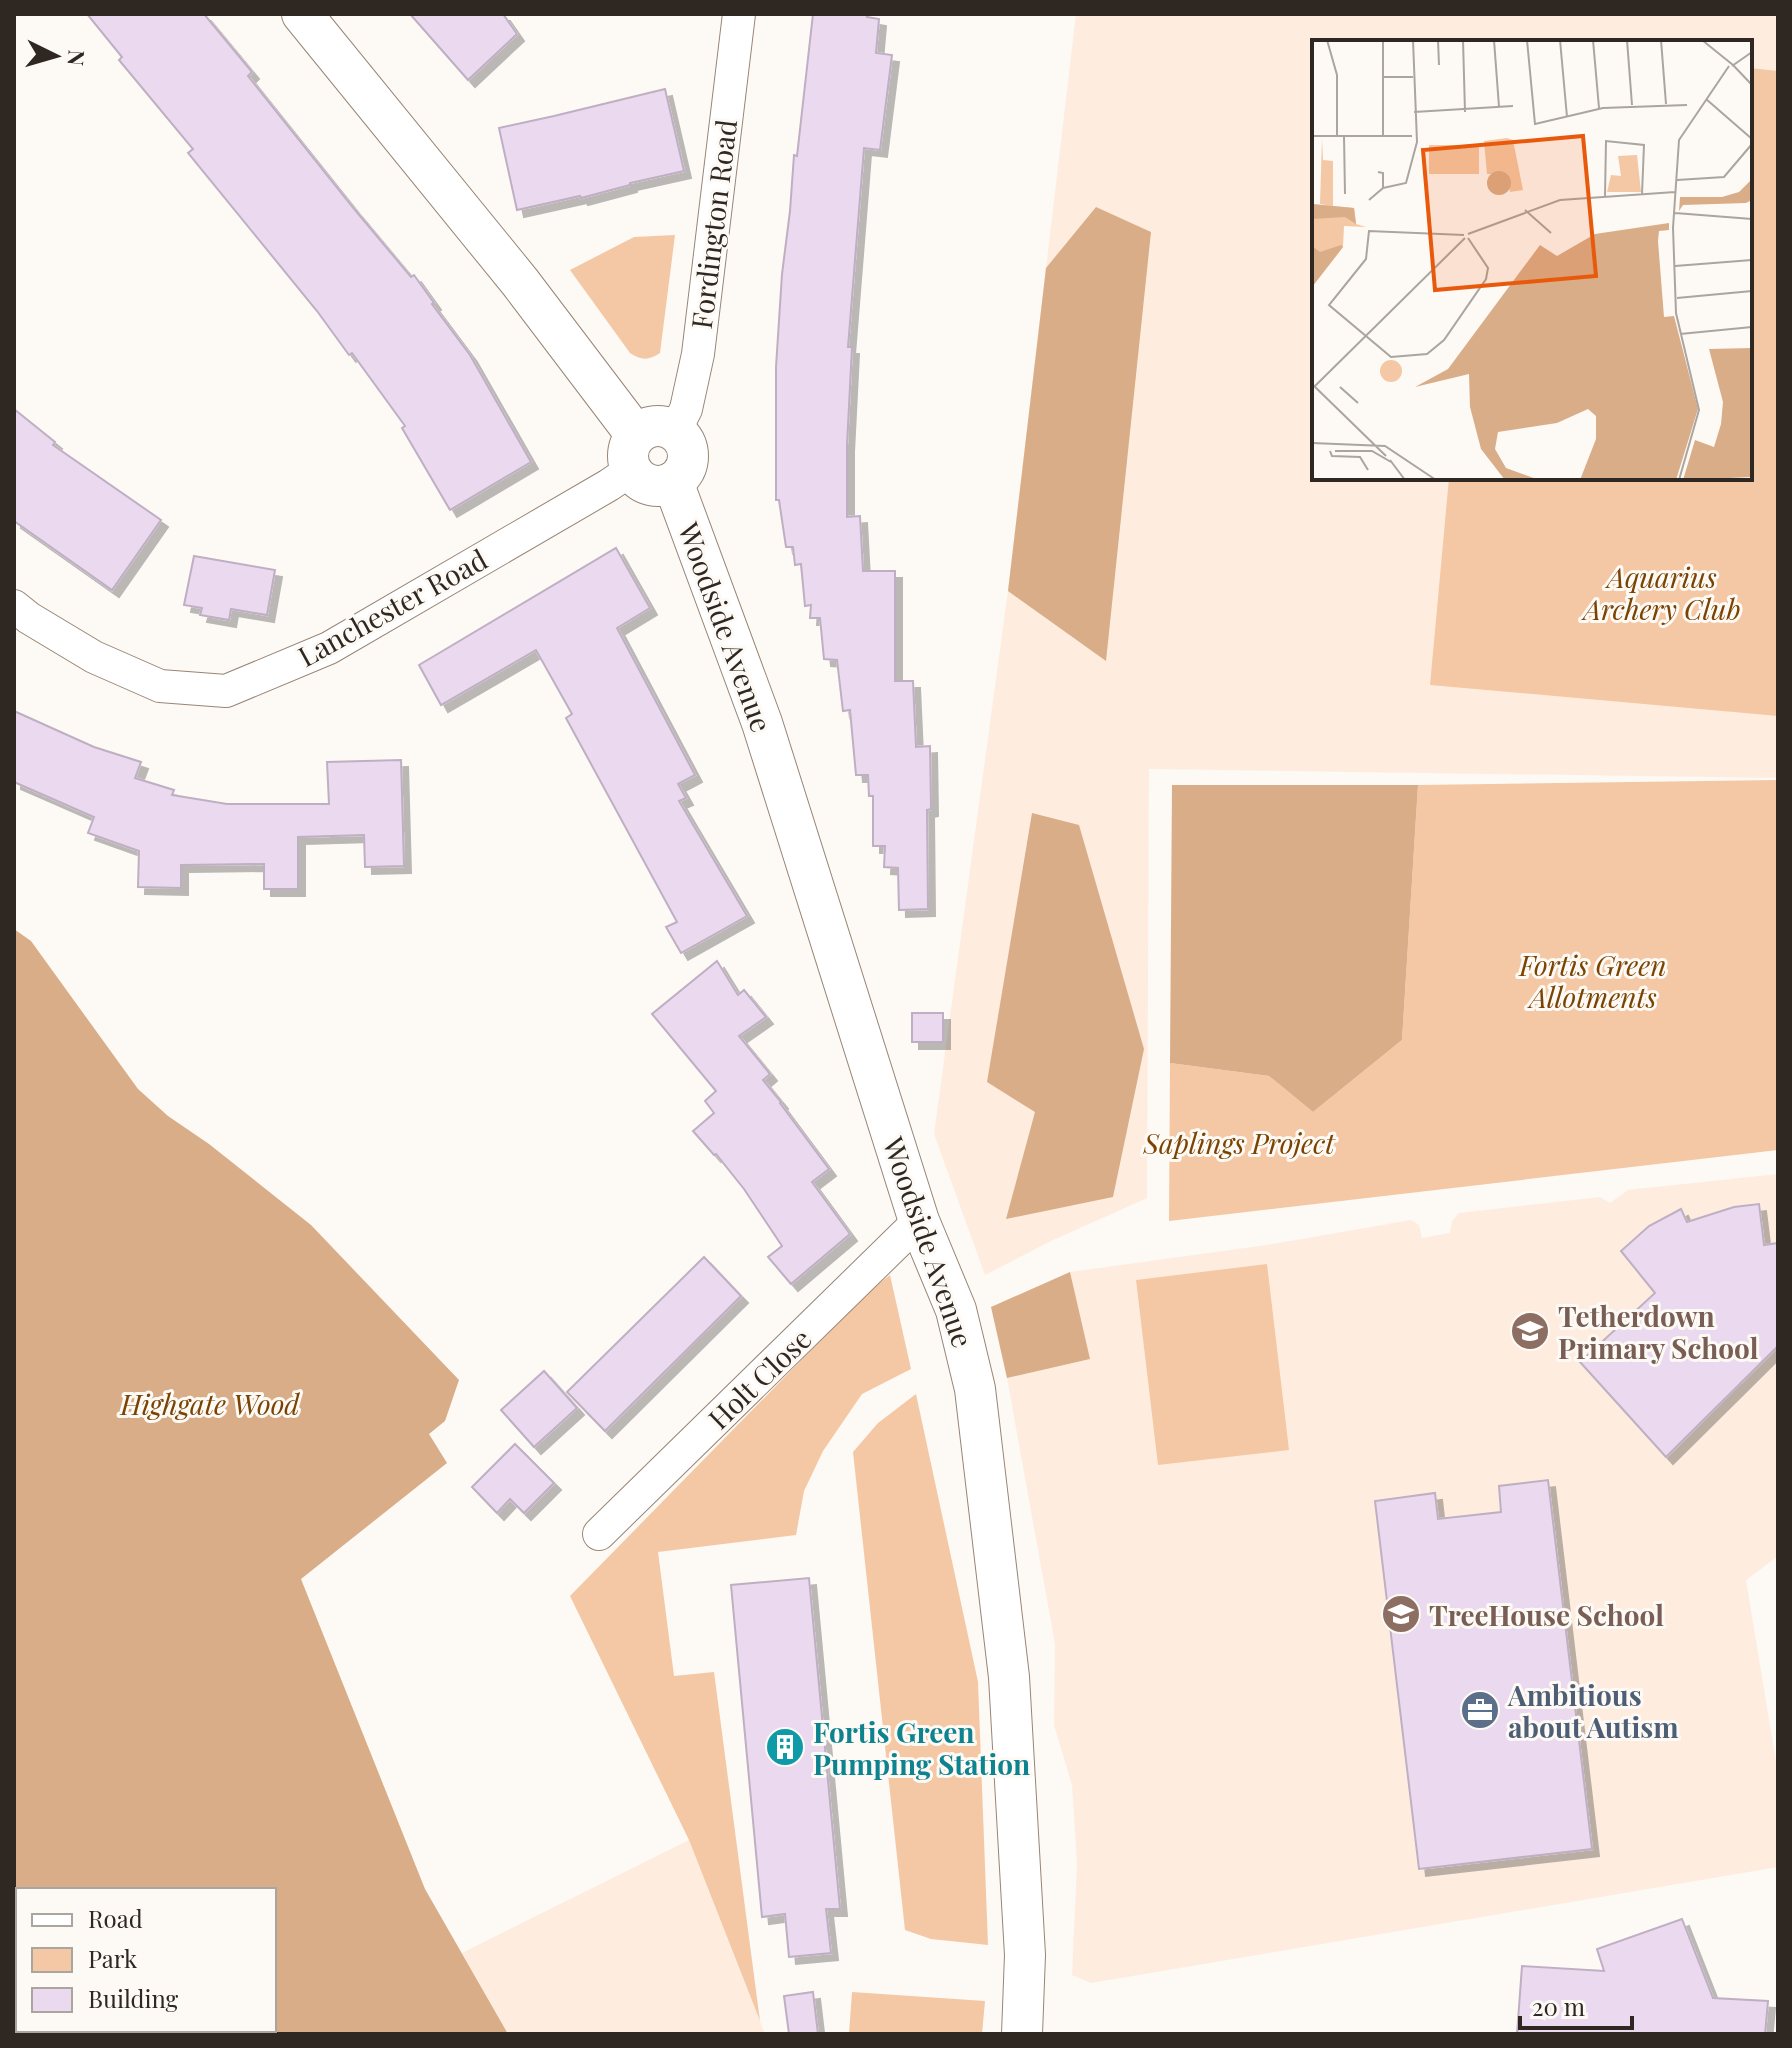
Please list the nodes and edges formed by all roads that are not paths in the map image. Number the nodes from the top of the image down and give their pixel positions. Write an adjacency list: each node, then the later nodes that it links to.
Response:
1 (302, 14): 4 (street)
2 (739, 14): 3 (street, Fordington Road)
3 (675, 431): 4 (street); 5 (street)
4 (634, 452): 5 (street); 6 (street, Lanchester Road)
5 (673, 482): 7 (street, Woodside Avenue)
6 (14, 606)
7 (919, 1221): 8 (street, Holt Close); 9 (street, Woodside Avenue)
8 (599, 1534)
9 (1022, 2034)

